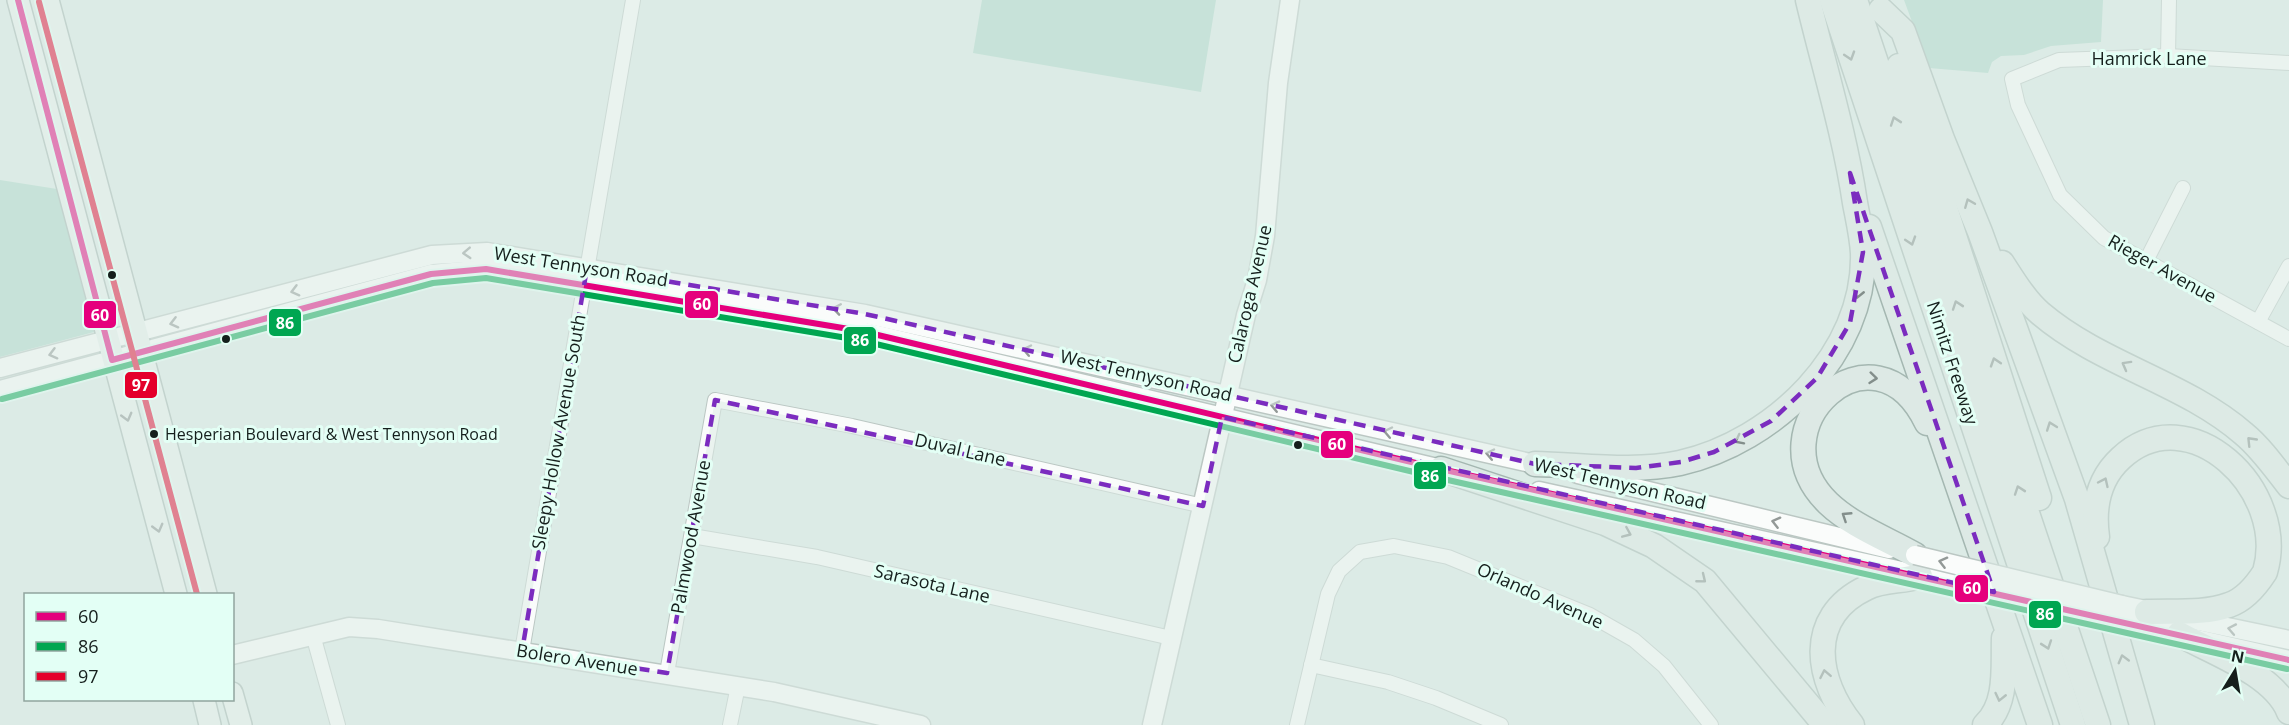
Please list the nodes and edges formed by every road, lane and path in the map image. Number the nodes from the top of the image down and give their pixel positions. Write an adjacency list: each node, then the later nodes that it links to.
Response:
1 (18, 0): 21 (main road)
2 (48, 0): 20 (main road)
3 (633, 0): 18 (street, Sleepy Hollow Avenue South)
4 (1290, 0): 27 (main road, Calaroga Avenue)
5 (1808, 0): 13 (highway)
6 (1832, 0): 70 (highway, Nimitz Freeway, one-way to 70)
7 (1855, 0): 71 (highway, one-way to 7)
8 (2169, 0): 10 (street)
9 (1879, 5): 15 (highway, one-way to 9); 72 (highway, one-way to 9)
10 (2168, 56): 11 (street, Hamrick Lane); 12 (street, Hamrick Lane)
11 (2289, 63)
12 (2012, 79): 16 (street, Rieger Avenue)
13 (1851, 173): 30 (highway, one-way to 30); 33 (highway)
14 (2183, 188): 16 (street)
15 (1980, 232): 32 (highway, one-way to 15); 39 (highway, one-way to 15)
16 (2146, 261): 19 (street, Rieger Avenue)
17 (2289, 266): 19 (street)
18 (586, 276): 20 (main road, West Tennyson Road, one-way to 20); 23 (main road, West Tennyson Road); 27 (main road, West Tennyson Road, one-way to 18); 29 (main road, West Tennyson Road); 46 (street, Sleepy Hollow Avenue South)
19 (2258, 322): 22 (street, Rieger Avenue)
20 (135, 333): 21 (main road, West Tennyson Road); 23 (main road)
21 (106, 339): 24 (main road); 25 (main road, West Tennyson Road, one-way to 25)
22 (2289, 339)
23 (140, 353): 24 (main road, West Tennyson Road); 38 (main road)
24 (112, 360): 26 (main road, West Tennyson Road); 37 (main road, one-way to 37)
25 (0, 368)
26 (0, 390)
27 (1228, 395): 29 (main road, Calaroga Avenue); 30 (main road, West Tennyson Road, one-way to 27)
28 (715, 400): 34 (street, Duval Lane); 35 (street, Palmwood Avenue)
29 (1222, 417): 31 (main road, West Tennyson Road); 34 (main road, Calaroga Avenue)
30 (1535, 464): 36 (main road, West Tennyson Road, one-way to 30)
31 (1441, 469): 36 (main road, West Tennyson Road); 66 (highway, one-way to 66)
32 (2289, 486)
33 (1962, 496): 36 (highway, one-way to 33); 41 (highway)
34 (1203, 506): 44 (main road, Calaroga Avenue)
35 (692, 536): 44 (street, Sarasota Lane); 50 (street, Palmwood Avenue)
36 (1917, 566): 39 (main road, West Tennyson Road, one-way to 36, bridge); 39 (main road, West Tennyson Road, bridge); 67 (highway, one-way to 36)
37 (176, 593)
38 (206, 593)
39 (2116, 609): 40 (main road, West Tennyson Road); 40 (highway, one-way to 40); 42 (main road, West Tennyson Road); 56 (highway, one-way to 39)
40 (2147, 612): 45 (main road, West Tennyson Road, one-way to 40)
41 (2005, 623): 68 (highway, one-way to 68); 69 (highway)
42 (2179, 634): 48 (main road, West Tennyson Road); 54 (highway)
43 (313, 635): 46 (main road, Bolero Avenue); 47 (main road, Bolero Avenue); 59 (street)
44 (1171, 638): 62 (main road, Calaroga Avenue)
45 (2289, 640)
46 (522, 651): 50 (main road, Bolero Avenue)
47 (234, 655)
48 (2289, 660)
49 (1311, 665): 63 (street); 64 (street); 65 (street, Orlando Avenue)
50 (667, 673): 51 (main road, Bolero Avenue)
51 (738, 686): 55 (main road, Bolero Avenue); 60 (street)
52 (234, 700): 58 (main road)
53 (204, 701): 57 (main road)
54 (2289, 712)
55 (872, 719): 61 (main road, Bolero Avenue)
56 (2141, 722)
57 (210, 725)
58 (241, 725)
59 (338, 725)
60 (730, 725)
61 (921, 725)
62 (1152, 725)
63 (1297, 725)
64 (1501, 725)
65 (1711, 725)
66 (1825, 725)
67 (1852, 725)
68 (1985, 725)
69 (2040, 725)
70 (2073, 725)
71 (2098, 725)
72 (2115, 725)

